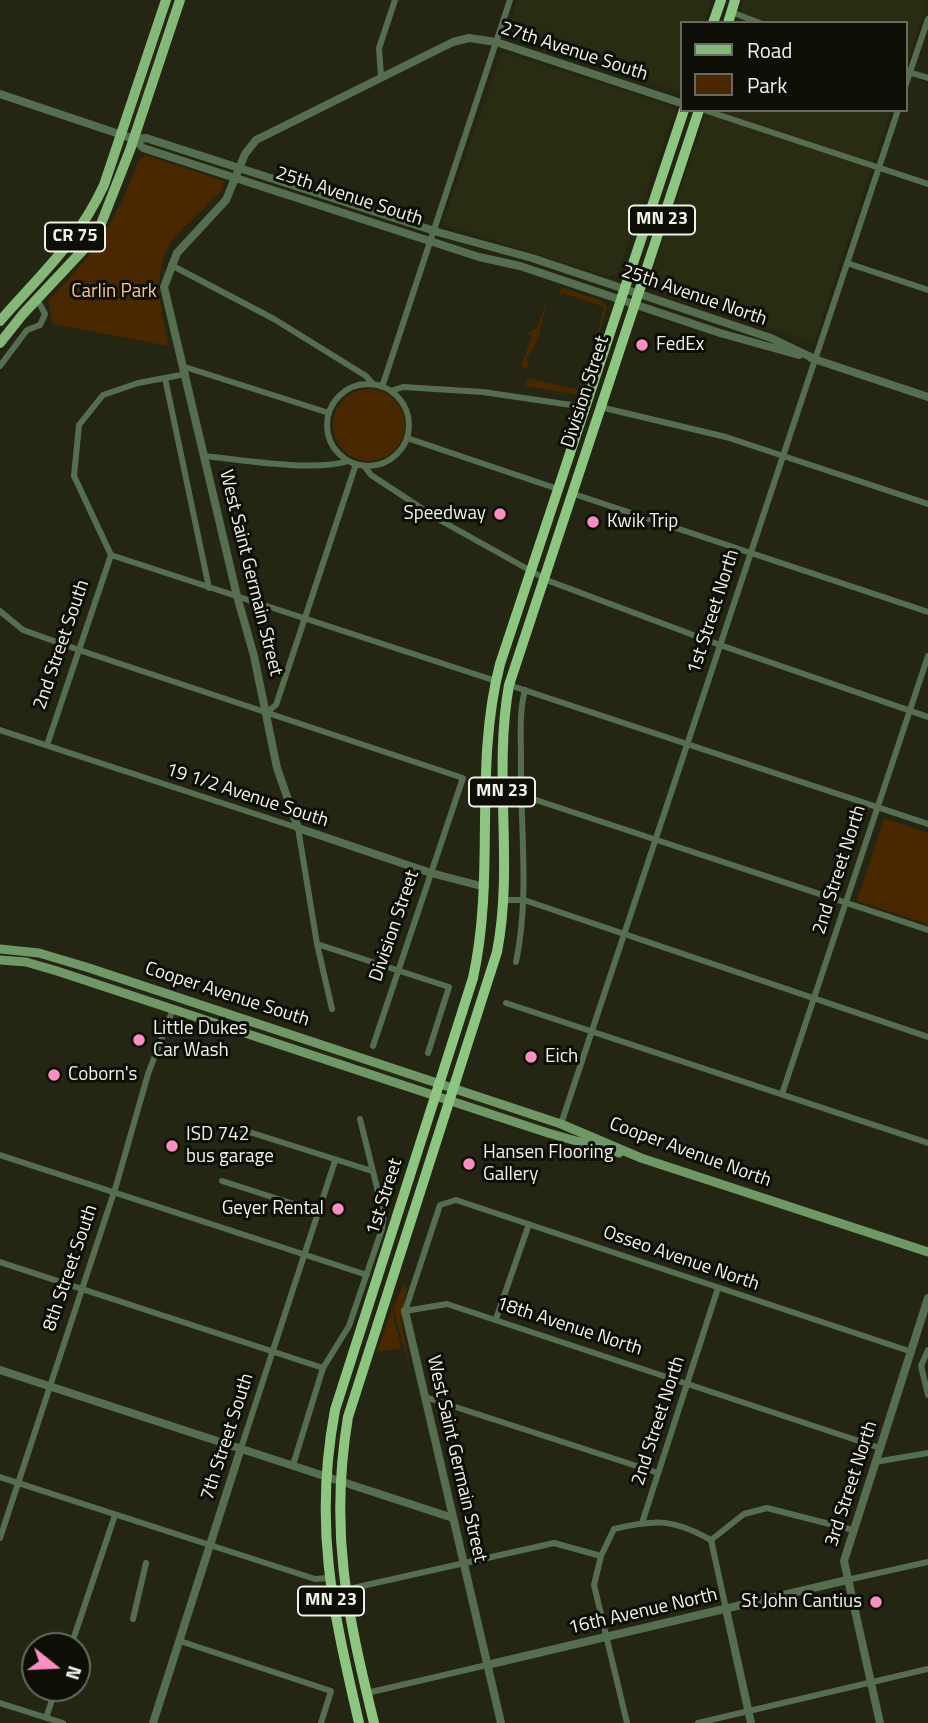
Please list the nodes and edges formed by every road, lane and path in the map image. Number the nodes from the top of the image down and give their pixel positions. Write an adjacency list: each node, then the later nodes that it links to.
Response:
1 (166, 0): 21 (main road, CR 75)
2 (180, 0): 22 (main road, CR 75)
3 (395, 0): 13 (street)
4 (510, 0): 11 (street)
5 (721, 0): 9 (highway)
6 (735, 0): 7 (highway)
7 (730, 18): 10 (street)
8 (928, 19): 12 (street)
9 (714, 21)
10 (748, 21)
11 (496, 42): 13 (street, 27th Avenue South); 16 (street, 27th Avenue South); 27 (street)
12 (908, 72): 14 (street)
13 (381, 76): 23 (street, 27th Avenue South)
14 (928, 79)
15 (0, 94): 21 (street, 25th Avenue South)
16 (680, 103)
17 (683, 112): 34 (highway, Division Street / MN 23)
18 (700, 112): 36 (highway, Division Street / MN 23)
19 (707, 112): 24 (street)
20 (897, 112): 24 (street, 1st Street North)
21 (121, 135): 22 (street, 25th Avenue South); 37 (main road, CR 75)
22 (134, 139): 23 (street, 25th Avenue South); 25 (street, 25th Avenue South); 35 (main road, CR 75)
23 (241, 167): 25 (street, West Saint Germain Street); 27 (street, 25th Avenue South)
24 (878, 167): 26 (street); 29 (street, 1st Street North)
25 (237, 177): 28 (street, 25th Avenue South); 30 (street, West Saint Germain Street)
26 (928, 184)
27 (434, 230): 28 (street); 31 (street, 25th Avenue South)
28 (431, 241): 32 (street, 25th Avenue South); 44 (street)
29 (846, 263): 33 (street); 39 (street, 1st Street North)
30 (171, 265): 41 (street, West Saint Germain Street); 43 (street)
31 (562, 268): 34 (street, 25th Avenue North)
32 (558, 279): 34 (street, 25th Avenue North)
33 (928, 290)
34 (622, 295): 36 (street, 25th Avenue North); 47 (highway, Division Street / MN 23)
35 (37, 298): 38 (main road, CR 75); 40 (street)
36 (635, 300): 39 (street, 25th Avenue North); 48 (highway, Division Street / MN 23)
37 (0, 321)
38 (0, 344)
39 (815, 359): 46 (street, 25th Avenue North); 52 (street, 1st Street North)
40 (0, 366)
41 (186, 370): 42 (street); 49 (street); 51 (street, West Saint Germain Street)
42 (165, 378): 59 (street); 62 (street, West Saint Germain Street)
43 (373, 384): 44 (street); 49 (street)
44 (382, 387): 45 (street)
45 (391, 391): 47 (street); 50 (street)
46 (928, 397)
47 (585, 407): 55 (highway, Division Street / MN 23)
48 (600, 407): 52 (street); 56 (highway, Division Street / MN 23)
49 (329, 413): 53 (street)
50 (407, 438): 54 (street); 55 (street)
51 (205, 456): 53 (street); 63 (street, West Saint Germain Street)
52 (783, 456): 57 (street); 58 (street, 1st Street North)
53 (348, 461): 54 (street)
54 (360, 465): 60 (street); 66 (street)
55 (558, 489): 60 (highway, Division Street / MN 23)
56 (571, 493): 58 (street); 61 (highway, Division Street / MN 23)
57 (928, 504)
58 (751, 553): 65 (street); 67 (street, 1st Street North)
59 (111, 555): 62 (street); 68 (street, 2nd Street South)
60 (530, 572): 61 (street); 70 (highway, Division Street / MN 23)
61 (543, 578): 67 (street); 71 (highway, Division Street / MN 23)
62 (209, 588): 63 (street)
63 (237, 596): 66 (street); 74 (street, West Saint Germain Street)
64 (0, 611): 68 (street)
65 (928, 611)
66 (305, 617): 70 (street); 74 (street)
67 (720, 645): 73 (street); 77 (street, 1st Street North)
68 (79, 650): 74 (street); 78 (street, 2nd Street South)
69 (928, 656): 73 (street, 2nd Street North)
70 (496, 681): 85 (highway, 1st Street / MN 23)
71 (509, 685): 72 (street); 86 (highway, 1st Street / MN 23)
72 (525, 690): 77 (street); 79 (street)
73 (910, 711): 75 (street); 80 (street, 2nd Street North)
74 (267, 712): 82 (street, West Saint Germain Street); 84 (street, Division Street)
75 (928, 717)
76 (0, 730): 78 (street, 19 1/2 Avenue South)
77 (687, 744): 80 (street); 83 (street, 1st Street North)
78 (47, 745): 82 (street, 19 1/2 Avenue South)
79 (521, 795): 83 (street); 87 (street)
80 (877, 807): 81 (street); 88 (street, 2nd Street North)
81 (928, 824)
82 (298, 828): 84 (street, 19 1/2 Avenue South); 91 (street, West Saint Germain Street)
83 (655, 840): 88 (street); 90 (street, 1st Street North)
84 (431, 873): 85 (street, 19 1/2 Avenue South); 95 (street, Division Street)
85 (485, 887): 104 (highway, 1st Street / MN 23)
86 (504, 900): 87 (street); 105 (highway, 1st Street / MN 23)
87 (524, 900): 90 (street); 94 (street)
88 (846, 903): 89 (street); 96 (street, 2nd Street North)
89 (928, 930)
90 (623, 935): 96 (street); 100 (street, 1st Street North)
91 (317, 944): 95 (street); 99 (street, West Saint Germain Street)
92 (0, 949): 104 (main road, Cooper Avenue South)
93 (0, 960): 98 (main road)
94 (516, 962)
95 (398, 970): 102 (street, Division Street); 103 (street)
96 (814, 999): 101 (street); 106 (street, 2nd Street North)
97 (506, 1003): 100 (street)
98 (173, 1009): 107 (main road); 118 (street, 8th Street South)
99 (332, 1009)
100 (592, 1031): 106 (street); 110 (street, 1st Street North)
101 (928, 1037)
102 (373, 1046)
103 (428, 1053)
104 (440, 1084): 105 (main road, Cooper Avenue North); 107 (highway, 1st Street / MN 23)
105 (454, 1089): 108 (highway, 1st Street / MN 23); 110 (main road, Cooper Avenue North)
106 (782, 1094): 112 (street)
107 (436, 1096): 108 (main road); 145 (highway, 1st Street / MN 23)
108 (450, 1101): 114 (main road); 147 (highway, 1st Street / MN 23)
109 (360, 1119): 116 (street)
110 (561, 1124): 114 (main road, Cooper Avenue North)
111 (240, 1129): 115 (street)
112 (928, 1143)
113 (0, 1155): 118 (street)
114 (641, 1158): 121 (main road, Cooper Avenue North)
115 (335, 1161): 116 (street); 119 (street, 7th Street South)
116 (372, 1171): 124 (street)
117 (222, 1181): 119 (street)
118 (113, 1193): 122 (street); 125 (street, 8th Street South)
119 (319, 1212): 122 (street, 7th Street South)
120 (529, 1224): 126 (street, Osseo Avenue North); 128 (street, Osseo Avenue North); 129 (street)
121 (928, 1252)
122 (304, 1256): 124 (street); 130 (street, 7th Street South)
123 (0, 1262): 125 (street)
124 (367, 1275): 133 (street)
125 (80, 1288): 130 (street); 136 (street, 8th Street South)
126 (718, 1288): 132 (street, Osseo Avenue North); 135 (street, 2nd Street North)
127 (928, 1298): 132 (street, 3rd Street North)
128 (405, 1311): 129 (street, 18th Avenue North); 138 (street, West Saint Germain Street)
129 (496, 1319): 135 (street, 18th Avenue North)
130 (272, 1351): 133 (street); 139 (street, 7th Street South)
131 (927, 1351): 137 (street)
132 (912, 1352): 140 (street, 3rd Street North)
133 (323, 1368): 143 (street)
134 (0, 1370): 136 (street)
135 (689, 1383): 140 (street, 18th Avenue North); 144 (street, 2nd Street North)
136 (49, 1386): 139 (street); 148 (street, 8th Street South)
137 (928, 1395)
138 (425, 1397): 144 (street); 150 (street, West Saint Germain Street)
139 (241, 1448): 143 (street); 155 (street, 7th Street South)
140 (880, 1448): 142 (street, 3rd Street North)
141 (928, 1453): 142 (street)
142 (875, 1462): 152 (street, 3rd Street North)
143 (293, 1465): 145 (street)
144 (658, 1473): 151 (street, 2nd Street North)
145 (325, 1476): 147 (street); 160 (highway, 1st Street / MN 23)
146 (0, 1477): 148 (street)
147 (339, 1481): 150 (street); 162 (highway, 1st Street / MN 23)
148 (18, 1483): 149 (street); 153 (street, 8th Street South)
149 (115, 1515): 155 (street); 165 (street)
150 (453, 1518): 159 (street, West Saint Germain Street)
151 (642, 1522): 154 (street); 156 (street)
152 (853, 1530): 154 (street); 161 (street, 3rd Street North)
153 (0, 1538)
154 (711, 1539): 163 (street)
155 (212, 1544): 160 (street); 167 (street, 7th Street South)
156 (601, 1556): 159 (street); 166 (street)
157 (928, 1562): 161 (street, 16th Avenue North)
158 (146, 1563): 164 (street)
159 (464, 1563): 162 (street); 168 (street, West Saint Germain Street)
160 (328, 1578): 179 (highway, 1st Street / MN 23)
161 (847, 1580): 163 (street, 16th Avenue North); 170 (street, 3rd Street North)
162 (344, 1590): 171 (highway, 1st Street / MN 23)
163 (726, 1609): 166 (street, 16th Avenue North); 174 (street)
164 (133, 1619)
165 (76, 1632)
166 (607, 1637): 168 (street, 16th Avenue North); 182 (street)
167 (180, 1640): 177 (street, 7th Street South); 178 (street)
168 (487, 1665): 171 (street); 181 (street, West Saint Germain Street)
169 (928, 1669): 170 (street)
170 (871, 1683): 174 (street); 185 (street, 3rd Street North)
171 (366, 1693): 180 (highway, 1st Street / MN 23)
172 (51, 1702): 175 (street)
173 (0, 1703): 175 (street)
174 (748, 1711): 183 (street); 184 (street)
175 (46, 1718): 176 (street)
176 (63, 1723)
177 (153, 1723)
178 (321, 1723)
179 (359, 1723)
180 (374, 1723)
181 (501, 1723)
182 (627, 1723)
183 (698, 1723)
184 (751, 1723)
185 (880, 1723)

